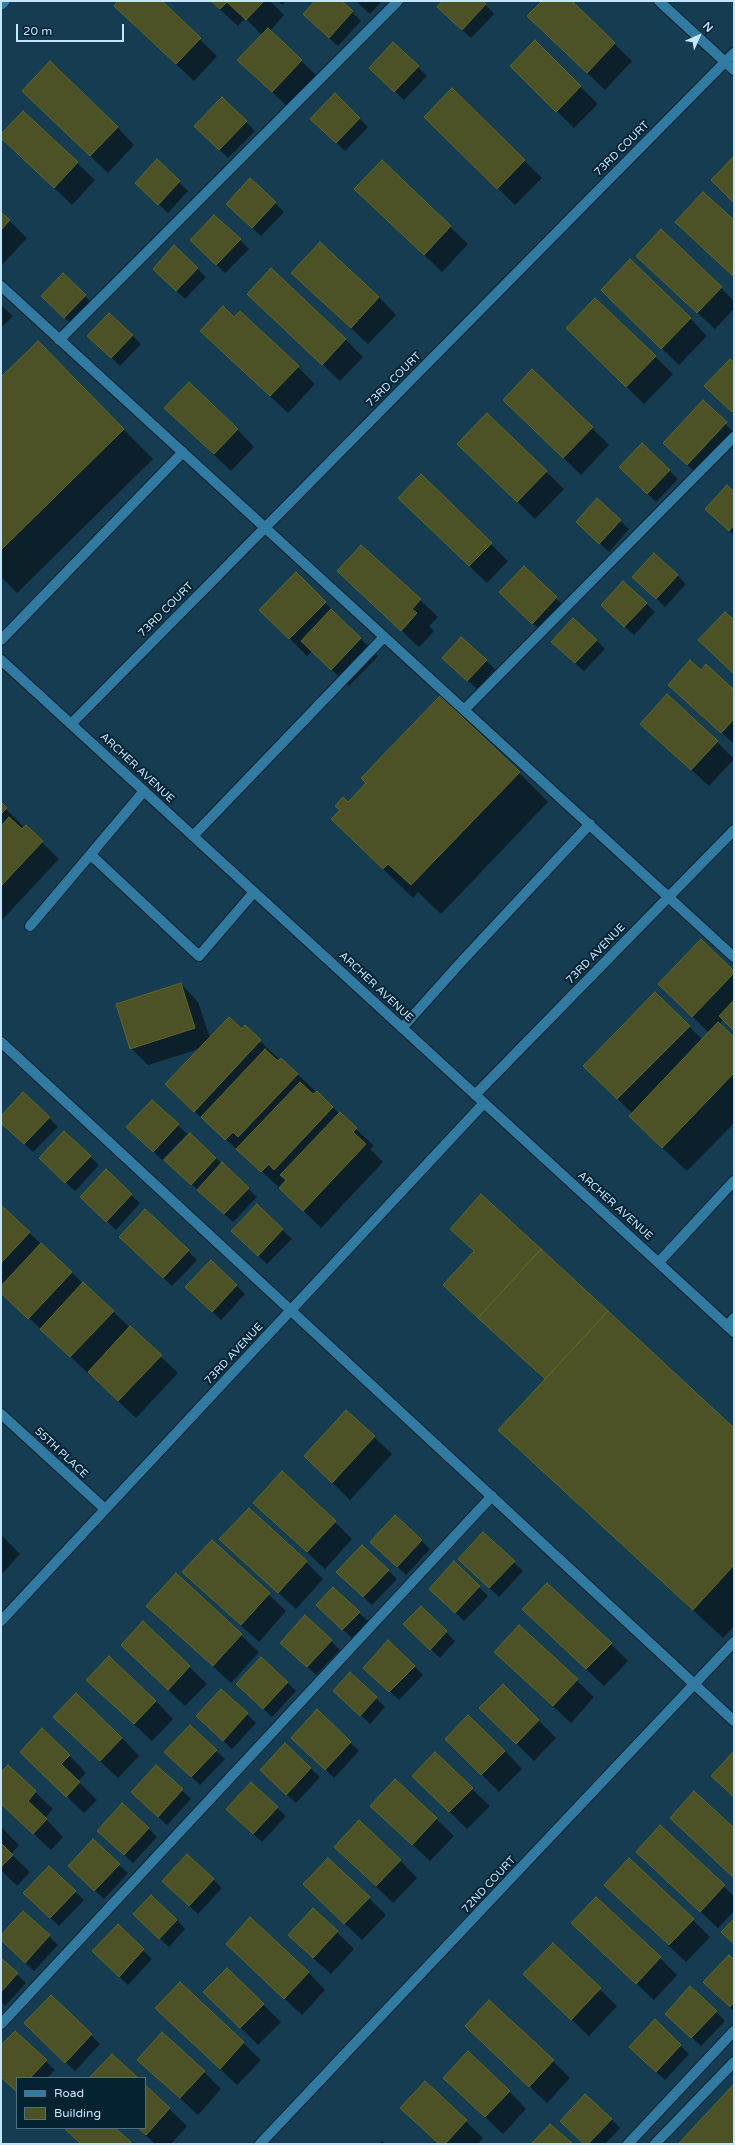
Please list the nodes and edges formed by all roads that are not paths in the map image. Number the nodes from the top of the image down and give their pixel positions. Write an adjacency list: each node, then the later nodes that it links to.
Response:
1 (5, 1): 4 (street)
2 (398, 1): 9 (street)
3 (659, 1): 6 (street)
4 (1, 5)
5 (734, 53): 6 (street, 73RD COURT)
6 (725, 62): 7 (street); 12 (street, 73RD COURT)
7 (734, 70)
8 (1, 286): 9 (street)
9 (59, 340): 11 (street)
10 (734, 436): 16 (street)
11 (183, 452): 12 (street); 14 (street)
12 (265, 528): 13 (street); 17 (street, 73RD COURT)
13 (384, 637): 16 (street); 21 (street)
14 (1, 640)
15 (1, 660): 17 (street, ARCHER AVENUE)
16 (464, 710): 19 (street)
17 (71, 724): 18 (street, ARCHER AVENUE)
18 (144, 791): 21 (street, ARCHER AVENUE); 22 (street)
19 (590, 824): 24 (street); 27 (street)
20 (734, 830): 24 (street, 73RD AVENUE)
21 (193, 836): 23 (street, ARCHER AVENUE)
22 (91, 854): 23 (street); 25 (street)
23 (254, 892): 27 (street, ARCHER AVENUE)
24 (669, 897): 26 (street); 29 (street, 73RD AVENUE)
25 (30, 926)
26 (734, 957)
27 (402, 1028): 29 (street, ARCHER AVENUE)
28 (1, 1042): 33 (street)
29 (475, 1095): 30 (street, ARCHER AVENUE)
30 (484, 1103): 32 (street, ARCHER AVENUE); 33 (street, 73RD AVENUE)
31 (734, 1181): 32 (street)
32 (659, 1262): 34 (street, ARCHER AVENUE)
33 (291, 1310): 36 (street); 37 (street, 73RD AVENUE)
34 (732, 1326)
35 (1, 1414): 37 (street, 55TH PLACE)
36 (492, 1496): 40 (street); 42 (street)
37 (105, 1509): 38 (street, 73RD AVENUE)
38 (1, 1621)
39 (734, 1642): 40 (street, 72ND COURT)
40 (695, 1684): 41 (street); 45 (street, 72ND COURT)
41 (734, 1721)
42 (1, 2024)
43 (734, 2031): 46 (street)
44 (734, 2062): 47 (street)
45 (260, 2144)
46 (628, 2144)
47 (655, 2144)

